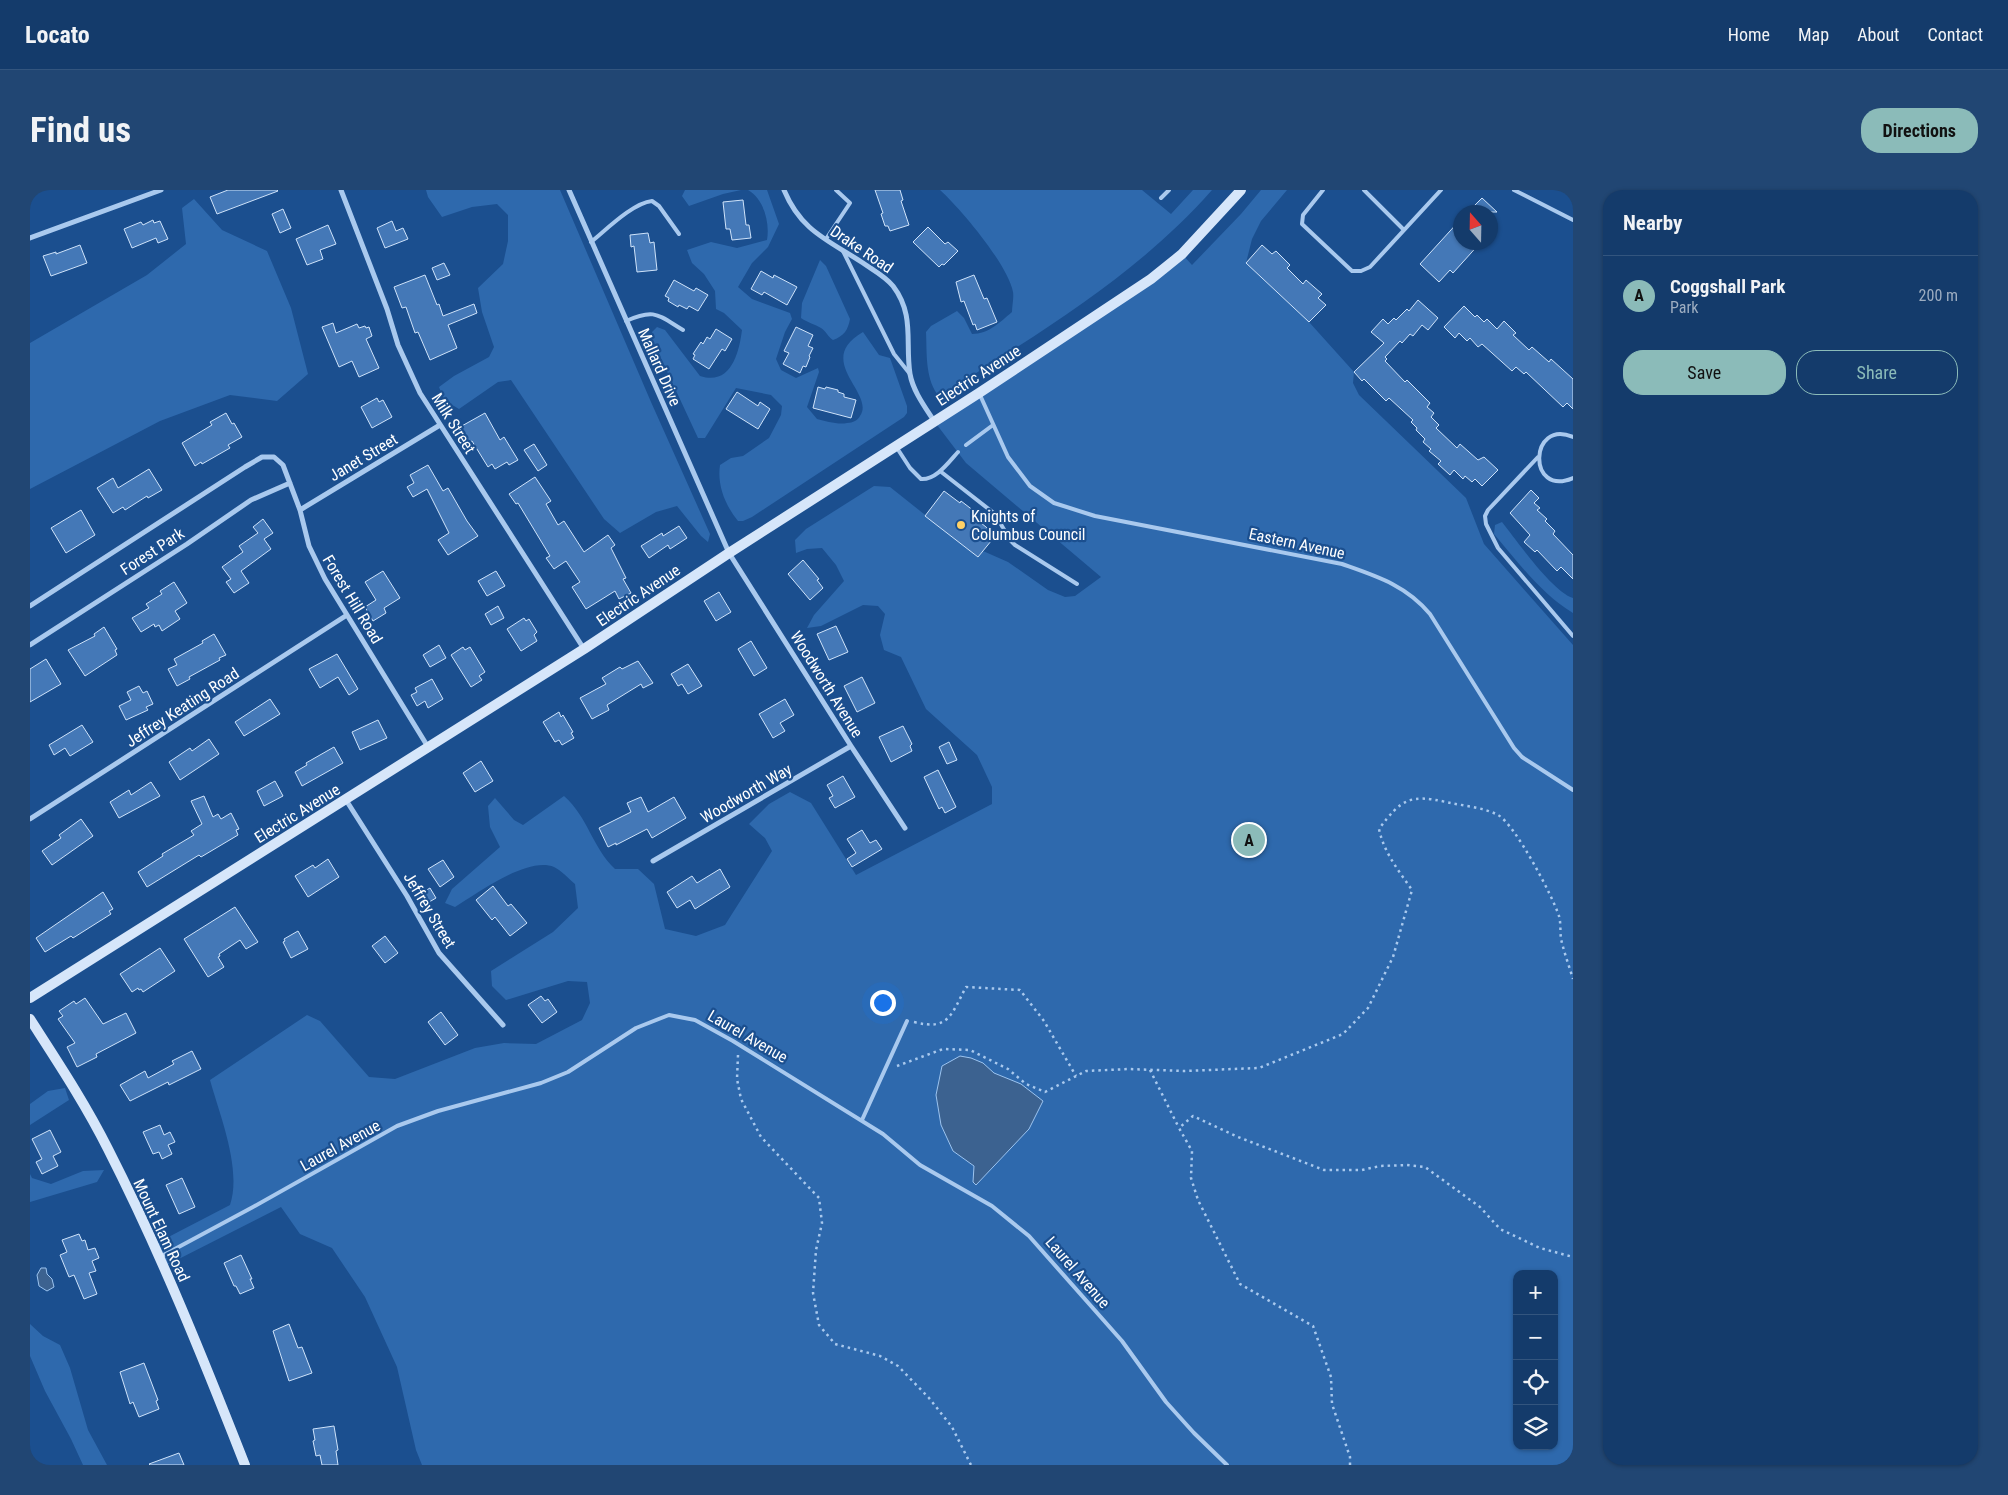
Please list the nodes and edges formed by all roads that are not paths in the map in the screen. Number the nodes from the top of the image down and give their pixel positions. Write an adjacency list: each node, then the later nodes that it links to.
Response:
1 (161, 190): 16 (street)
2 (342, 190): 25 (street, Milk Street)
3 (569, 190): 18 (street, Mallard Drive)
4 (784, 190): 17 (street, Drake Road)
5 (836, 190): 17 (lane)
6 (1169, 190): 12 (lane)
7 (1241, 190): 23 (main road, Electric Avenue)
8 (1323, 190): 14 (lane)
9 (1364, 190): 14 (lane)
10 (1442, 190): 14 (lane)
11 (1514, 190): 13 (lane)
12 (1161, 198)
13 (1573, 220)
14 (1404, 230)
15 (679, 234): 18 (lane)
16 (30, 238)
17 (826, 239): 19 (street, Drake Road)
18 (591, 242): 20 (street, Mallard Drive)
19 (842, 250): 22 (lane); 22 (street, Drake Road)
20 (626, 321): 21 (lane); 37 (street, Mallard Drive)
21 (683, 330)
22 (910, 374): 24 (street, Drake Road)
23 (979, 393): 24 (main road, Electric Avenue); 26 (lane, Eastern Avenue)
24 (934, 421): 29 (main road, Electric Avenue)
25 (440, 425): 36 (street, Janet Street); 43 (street, Milk Street)
26 (993, 425): 28 (lane); 46 (lane, Eastern Avenue)
27 (1573, 438): 31 (lane)
28 (966, 444)
29 (896, 446): 33 (lane); 37 (main road, Electric Avenue)
30 (958, 452): 33 (lane)
31 (1538, 457): 34 (lane); 41 (lane)
32 (274, 458): 35 (street, Forest Hill Road); 39 (street, Forest Park)
33 (940, 471): 38 (lane)
34 (1573, 478)
35 (290, 483): 36 (street, Forest Hill Road); 42 (street, Forest Park)
36 (300, 510): 40 (street, Forest Hill Road)
37 (729, 552): 43 (main road, Electric Avenue); 44 (street, Woodworth Avenue)
38 (1077, 584)
39 (30, 606)
40 (347, 615): 45 (street, Forest Hill Road); 48 (street, Jeffrey Keating Road)
41 (1573, 636)
42 (30, 645)
43 (584, 649): 45 (main road, Electric Avenue)
44 (851, 746): 49 (street, Woodworth Avenue); 50 (street, Woodworth Way)
45 (428, 747): 47 (main road, Electric Avenue)
46 (1573, 790)
47 (346, 800): 51 (main road, Electric Avenue); 54 (street, Jeffrey Street)
48 (30, 819)
49 (906, 828)
50 (653, 861)
51 (30, 998)
52 (30, 1019): 56 (main road, Mount Elam Road)
53 (907, 1021): 55 (lane)
54 (503, 1025)
55 (862, 1120): 56 (lane, Laurel Avenue); 58 (lane, Laurel Avenue)
56 (159, 1257): 57 (main road, Mount Elam Road)
57 (245, 1465)
58 (1227, 1465)

